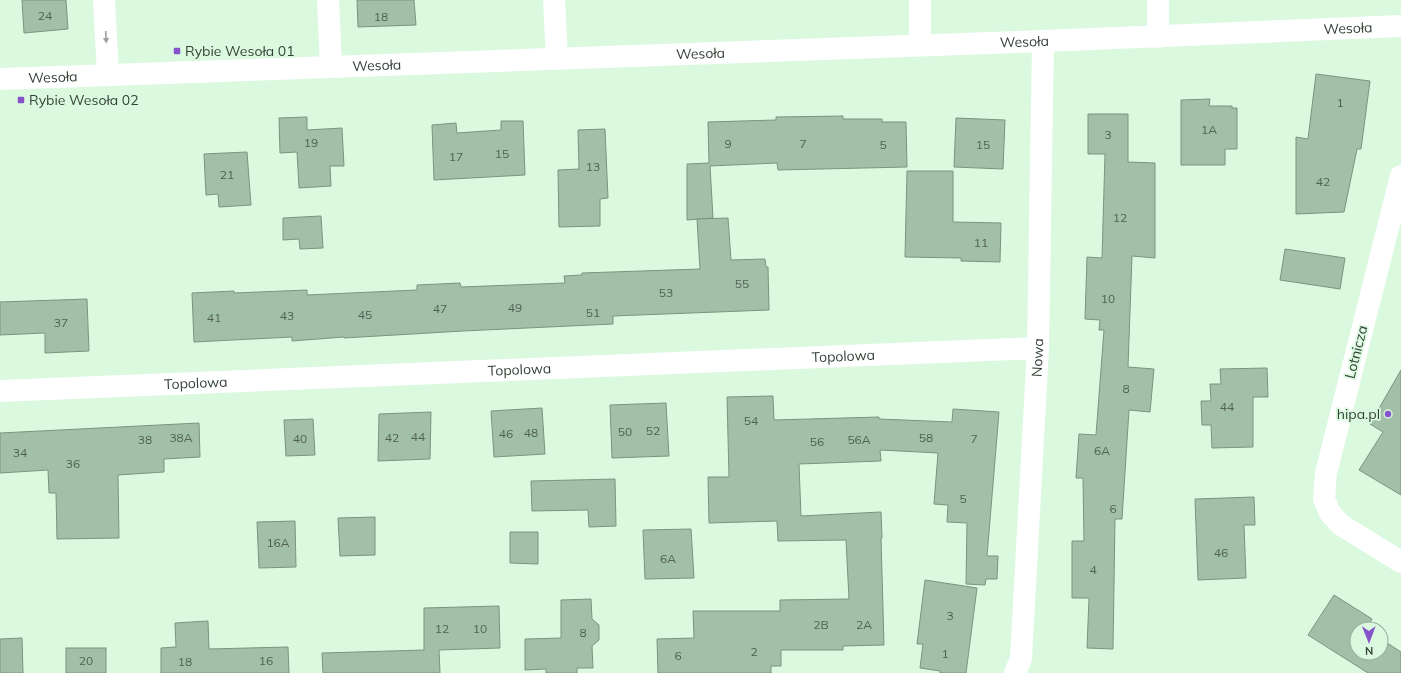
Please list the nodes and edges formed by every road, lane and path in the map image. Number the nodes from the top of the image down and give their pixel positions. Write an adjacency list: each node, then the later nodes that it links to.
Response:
1 (104, 0): 12 (street, one-way to 12)
2 (328, 0): 11 (street)
3 (554, 0): 10 (street)
4 (920, 0): 9 (street)
5 (1158, 0): 7 (street)
6 (1401, 26): 7 (street, Wesoła)
7 (1158, 37): 8 (street, Wesoła)
8 (1043, 41): 9 (street, Wesoła); 15 (street, Nowa)
9 (920, 45): 10 (street, Wesoła)
10 (557, 58): 11 (street, Wesoła)
11 (331, 66): 12 (street, Wesoła)
12 (108, 74): 13 (street, Wesoła)
13 (0, 79)
14 (1401, 176): 17 (street, Lotnicza)
15 (1038, 348): 16 (street, Topolowa); 18 (street, Nowa)
16 (0, 391)
17 (1401, 562)
18 (1015, 673)

